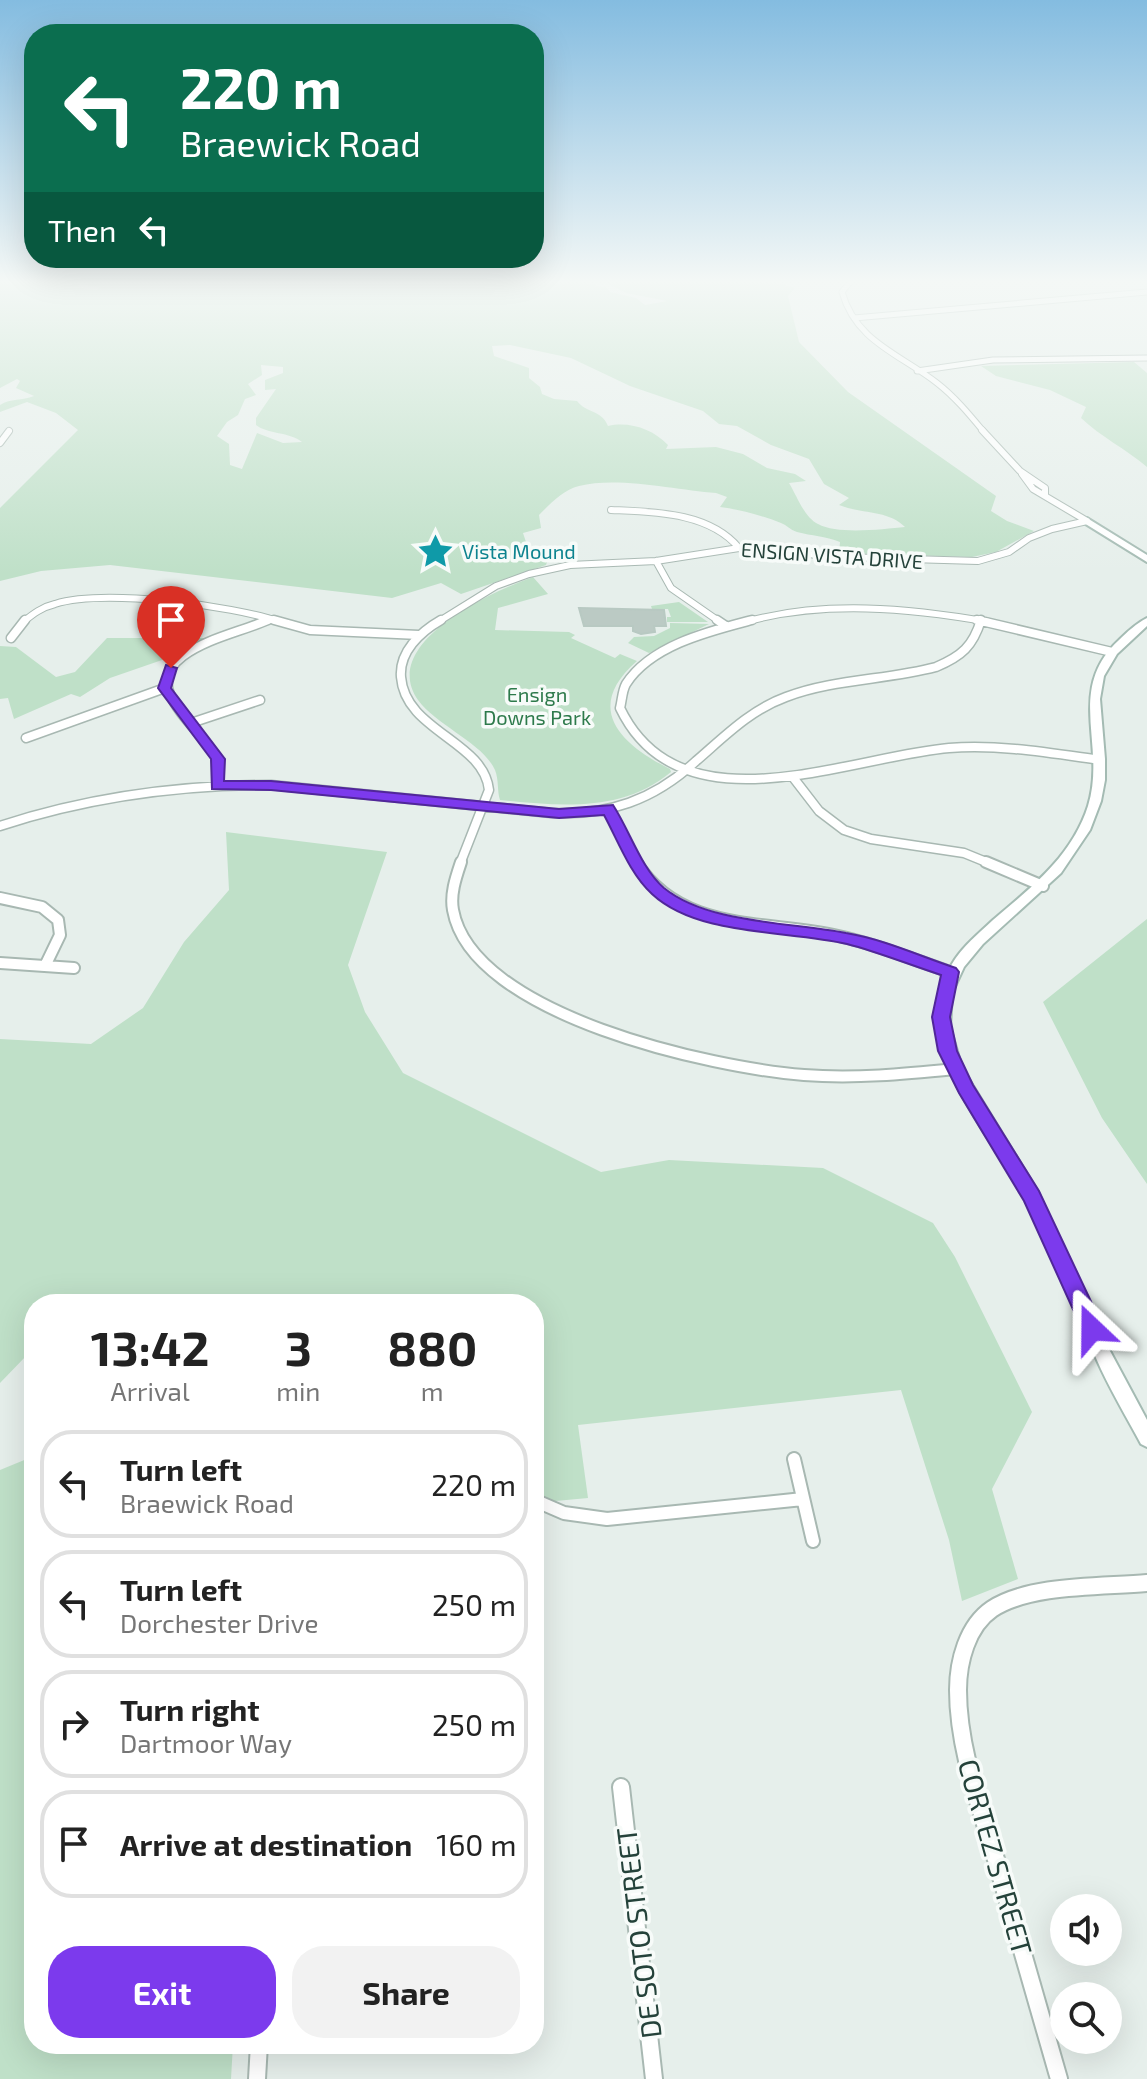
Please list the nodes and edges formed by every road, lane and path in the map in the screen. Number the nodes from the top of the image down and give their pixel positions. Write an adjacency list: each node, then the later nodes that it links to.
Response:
1 (930, 380): 5 (street)
2 (9, 431): 3 (street)
3 (0, 443)
4 (611, 510): 6 (street)
5 (1087, 521): 6 (street, ENSIGN VISTA DRIVE); 7 (street)
6 (739, 548): 8 (street, ENSIGN VISTA DRIVE)
7 (1147, 559)
8 (656, 561): 12 (street); 13 (street, ENSIGN VISTA DRIVE)
9 (269, 619): 13 (street); 14 (street); 16 (street)
10 (981, 619): 12 (street); 15 (street); 21 (street)
11 (1147, 621): 15 (street)
12 (726, 626): 21 (street)
13 (419, 635): 24 (street, ENSIGN VISTA DRIVE)
14 (11, 638)
15 (1112, 652): 20 (street)
16 (165, 688): 18 (street); 19 (street)
17 (260, 700): 18 (street)
18 (191, 723): 23 (street)
19 (26, 738)
20 (1100, 760): 22 (street); 27 (street)
21 (690, 769): 22 (street); 25 (street)
22 (792, 776): 27 (street)
23 (217, 786): 24 (street); 26 (street)
24 (483, 806): 25 (street); 33 (street)
25 (608, 809): 32 (street)
26 (0, 826)
27 (1043, 886): 32 (street)
28 (0, 898): 30 (street)
29 (0, 963): 30 (street)
30 (45, 966): 31 (street)
31 (74, 968)
32 (950, 972): 33 (street)
33 (955, 1069): 34 (street)
34 (1147, 1438)
35 (794, 1459): 36 (street)
36 (803, 1499): 37 (street); 38 (street)
37 (544, 1504)
38 (813, 1541)
39 (1147, 1583): 44 (street, CORTEZ STREET)
40 (621, 1787): 43 (street, DE SOTO STREET)
41 (258, 2054): 42 (street)
42 (257, 2079)
43 (654, 2079)
44 (1059, 2079)

